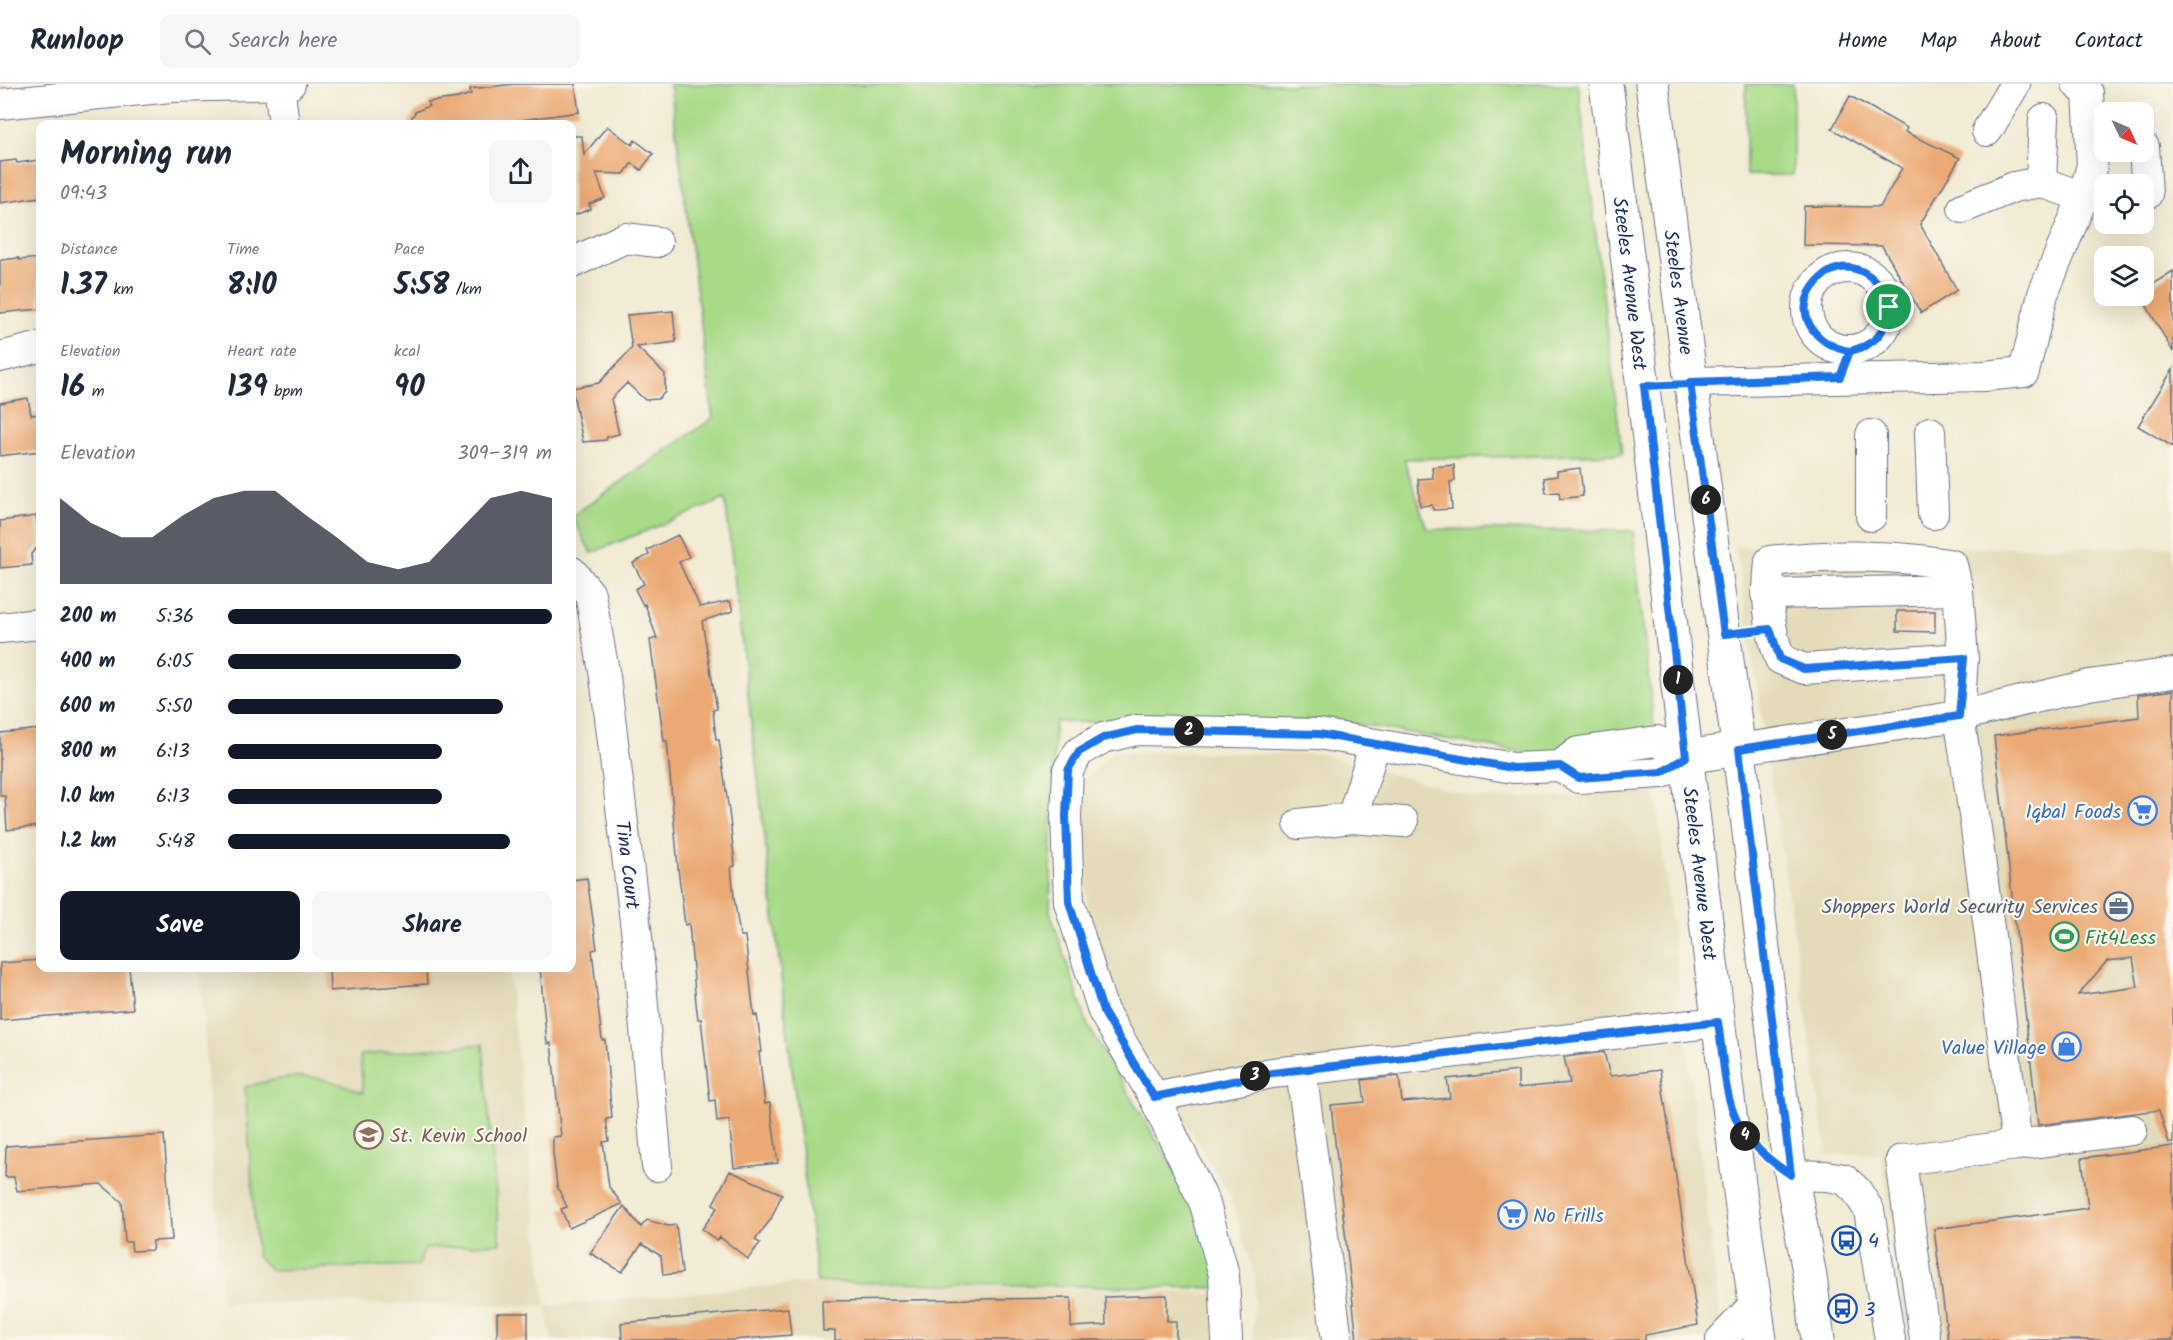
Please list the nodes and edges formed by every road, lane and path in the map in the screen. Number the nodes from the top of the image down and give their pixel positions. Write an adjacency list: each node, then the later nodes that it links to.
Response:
1 (1606, 84): 20 (main road, Steeles Avenue West)
2 (1652, 84): 19 (main road, Steeles Avenue)
3 (2015, 84): 9 (street)
4 (285, 85): 6 (street); 8 (street)
5 (2090, 87): 13 (street)
6 (0, 104)
7 (2044, 119): 11 (street)
8 (284, 120)
9 (1987, 131)
10 (2148, 162): 12 (street)
11 (2041, 182): 13 (street); 14 (street)
12 (2155, 194)
13 (2094, 197): 19 (street)
14 (1963, 208)
15 (657, 242): 16 (street)
16 (576, 261)
17 (36, 348): 18 (street)
18 (0, 357)
19 (1690, 382): 20 (main road); 29 (main road, Steeles Avenue)
20 (1644, 386): 35 (main road, Steeles Avenue West)
21 (1930, 432): 23 (street)
22 (1871, 435): 24 (street)
23 (1933, 514)
24 (1871, 516)
25 (576, 577): 45 (street, Tina Court)
26 (36, 624): 27 (street)
27 (0, 628)
28 (1770, 629): 29 (street); 30 (street); 30 (street)
29 (1724, 634): 34 (main road, Steeles Avenue)
30 (1964, 658): 32 (street)
31 (2173, 673): 32 (street)
32 (1959, 716): 34 (street); 44 (street)
33 (1375, 744): 35 (street); 36 (street); 41 (street)
34 (1739, 749): 35 (main road); 46 (main road)
35 (1686, 757): 39 (main road, Steeles Avenue West)
36 (1352, 818): 37 (street); 38 (street)
37 (1403, 822)
38 (1299, 824)
39 (1718, 1022): 40 (street); 42 (main road, Steeles Avenue West)
40 (1301, 1070): 41 (street); 49 (street)
41 (1154, 1097): 48 (street)
42 (1731, 1111): 46 (main road); 47 (main road, Steeles Avenue West)
43 (2132, 1130): 44 (street)
44 (2017, 1145): 54 (street)
45 (657, 1166)
46 (1791, 1175): 52 (main road); 53 (street)
47 (1755, 1304): 50 (street); 51 (main road, Steeles Avenue West)
48 (1227, 1340)
49 (1337, 1340)
50 (1721, 1340)
51 (1760, 1340)
52 (1818, 1340)
53 (1890, 1340)
54 (1925, 1340)

